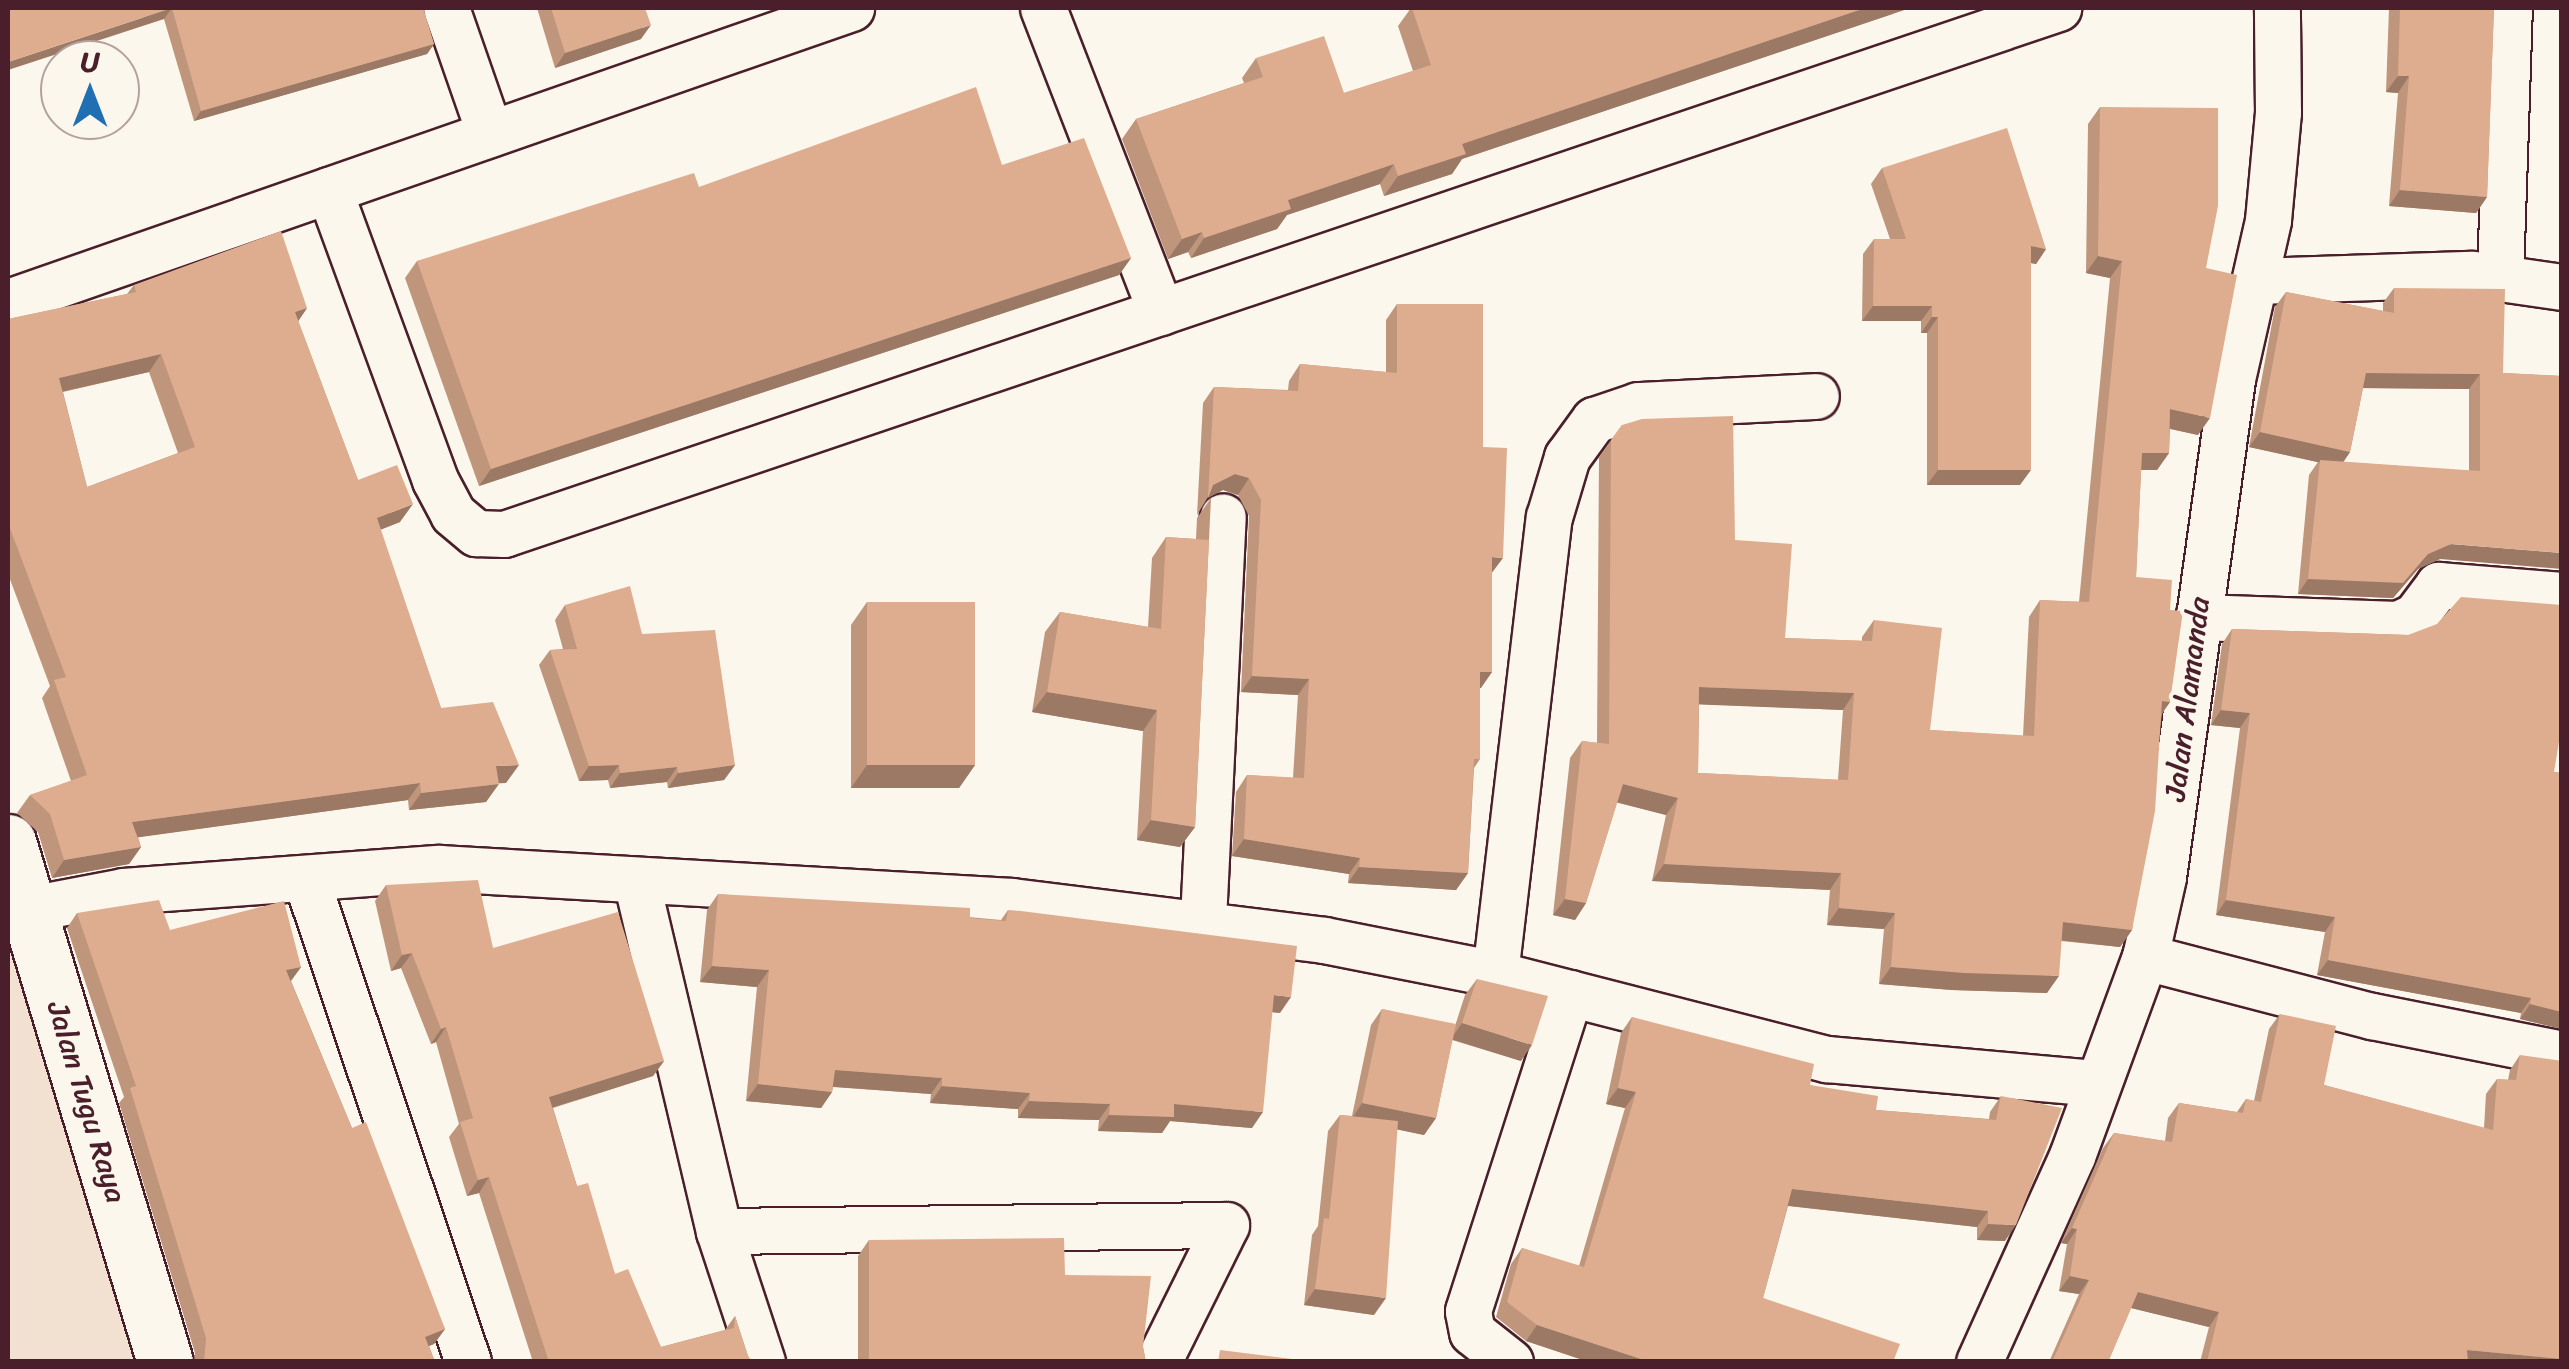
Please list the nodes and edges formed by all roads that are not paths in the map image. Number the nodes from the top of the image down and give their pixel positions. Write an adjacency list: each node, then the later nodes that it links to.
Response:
1 (446, 8): 7 (street)
2 (851, 8): 7 (street)
3 (1043, 8): 13 (street)
4 (2058, 8): 13 (street)
5 (2277, 8): 10 (street, Jalan Alamanda)
6 (2509, 8): 9 (street)
7 (490, 134): 8 (street)
8 (329, 190): 12 (street); 13 (street)
9 (2500, 276): 10 (street); 11 (street)
10 (2256, 281): 17 (street, Jalan Alamanda)
11 (2562, 288)
12 (8, 302)
13 (1161, 312)
14 (1816, 396): 24 (street)
15 (1223, 516): 22 (street)
16 (2562, 595): 17 (street)
17 (2198, 617): 23 (street, Jalan Alamanda)
18 (8, 842): 21 (street, Jalan Tugu Raya)
19 (306, 879): 20 (street); 21 (street); 30 (street)
20 (636, 880): 22 (street); 28 (street)
21 (29, 909): 29 (street, Jalan Tugu Raya)
22 (1203, 920): 24 (street)
23 (2145, 958): 26 (street); 27 (street, Jalan Alamanda)
24 (1495, 974): 25 (street)
25 (1570, 993): 27 (street); 33 (street)
26 (2562, 1054)
27 (2094, 1083): 34 (street, Jalan Alamanda)
28 (719, 1231): 31 (street); 32 (street)
29 (165, 1362)
30 (468, 1362)
31 (762, 1362)
32 (1158, 1362)
33 (1510, 1362)
34 (1978, 1362)

